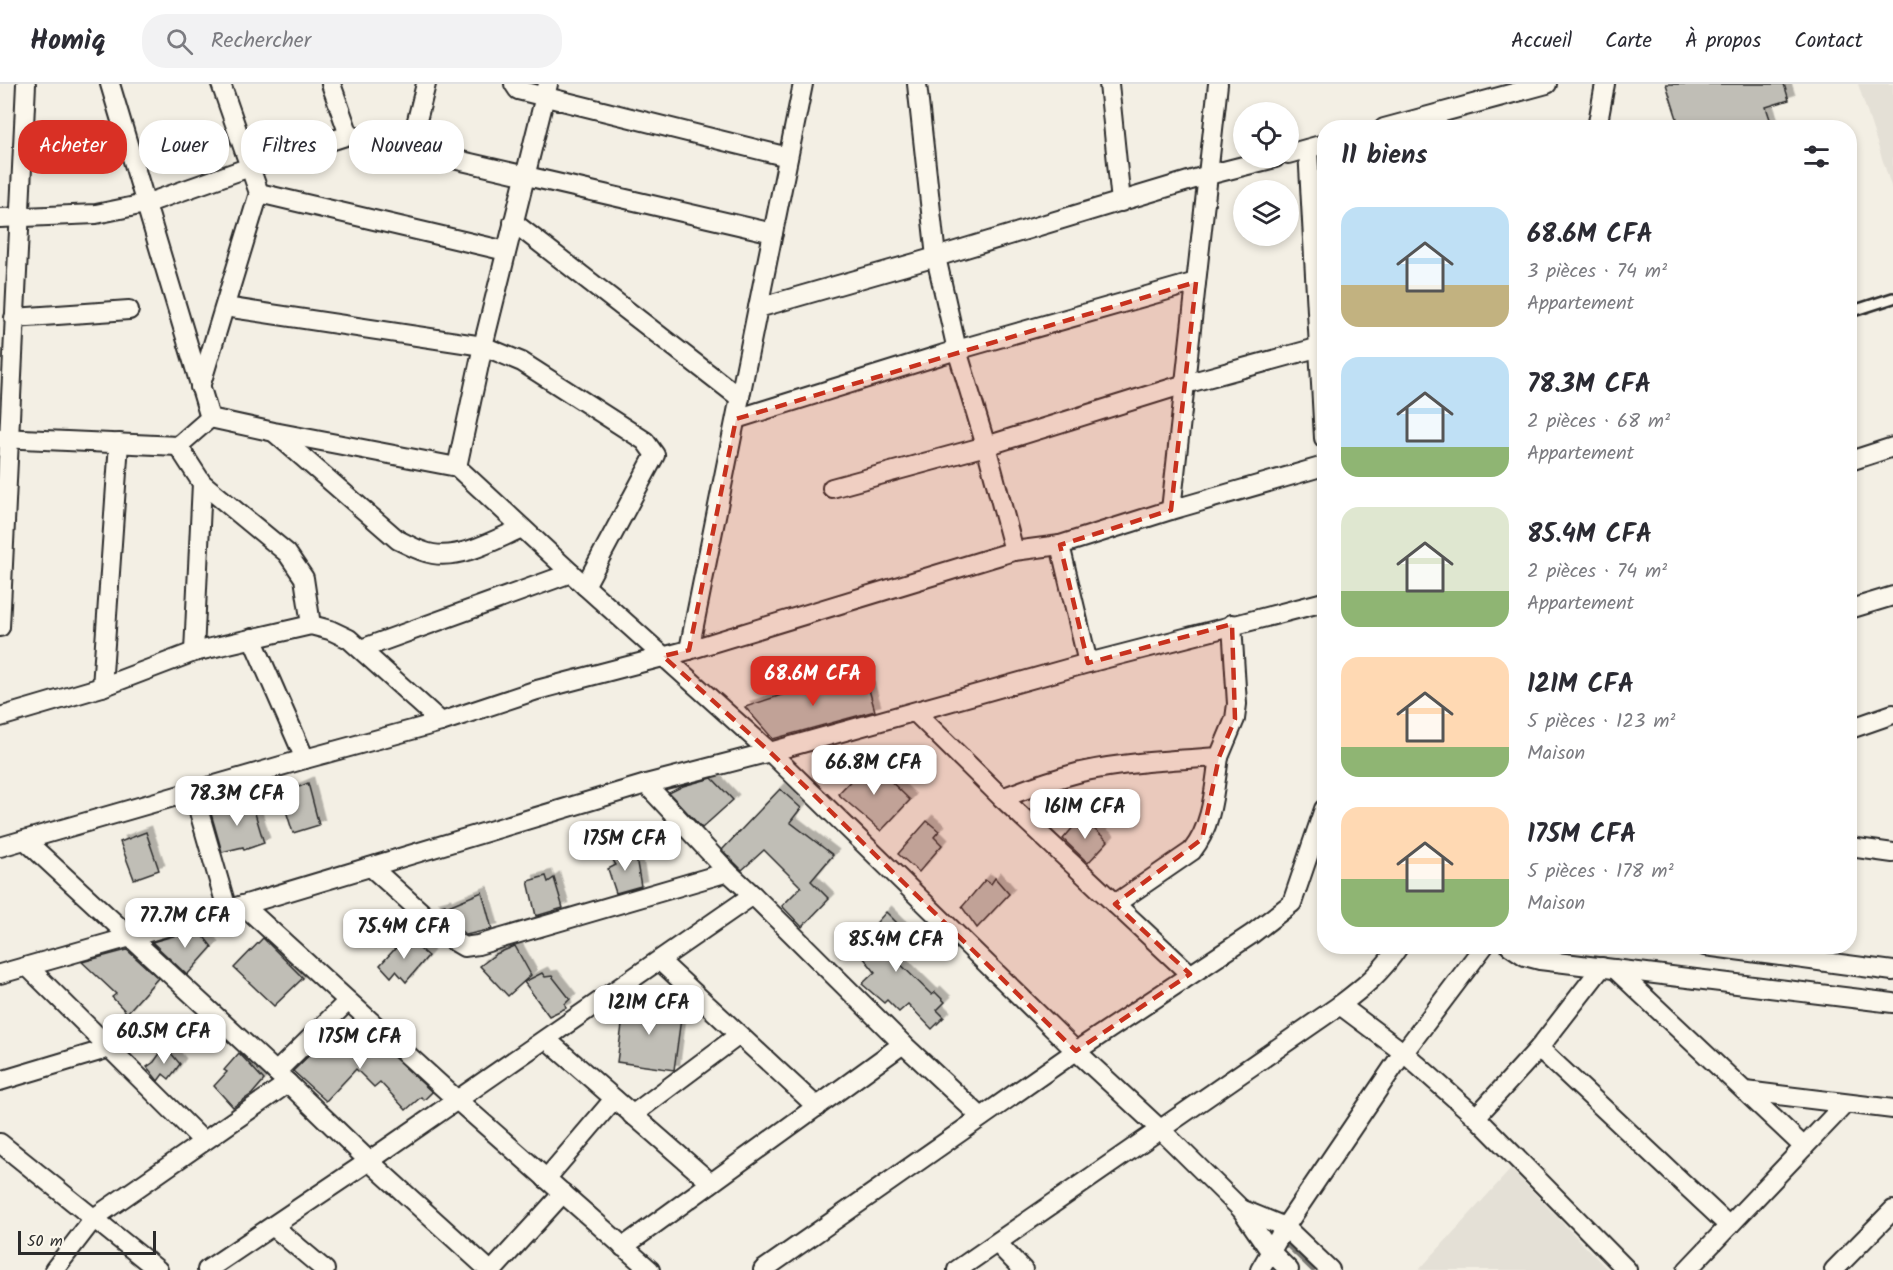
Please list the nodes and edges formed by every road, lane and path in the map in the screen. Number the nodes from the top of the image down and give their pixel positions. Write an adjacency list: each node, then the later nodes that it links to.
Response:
1 (26, 84): 34 (street)
2 (110, 84): 32 (street)
3 (221, 84): 19 (street)
4 (331, 84): 17 (street)
5 (426, 84): 14 (street)
6 (514, 84): 13 (street)
7 (803, 84): 22 (street)
8 (917, 84): 38 (street)
9 (1108, 84): 31 (street)
10 (1218, 84): 27 (street)
11 (1547, 84): 15 (street)
12 (1605, 84): 16 (street)
13 (546, 90): 22 (street); 28 (street)
14 (418, 120)
15 (1422, 120)
16 (1598, 120)
17 (349, 135): 18 (street)
18 (337, 139)
19 (241, 141)
20 (1316, 146): 21 (street); 30 (street)
21 (1299, 151)
22 (788, 157): 36 (street)
23 (464, 162): 28 (street)
24 (1236, 168): 27 (street)
25 (241, 170): 32 (street)
26 (252, 174): 29 (street)
27 (1208, 175): 31 (street); 39 (street)
28 (525, 176): 35 (street); 36 (street)
29 (259, 193): 37 (street); 41 (street)
30 (1317, 196)
31 (1121, 202): 38 (street)
32 (144, 204): 34 (street); 50 (street)
33 (0, 218): 34 (street)
34 (19, 218): 45 (street)
35 (513, 222): 37 (street); 51 (street)
36 (773, 233): 42 (street)
37 (506, 251): 46 (street)
38 (936, 257): 42 (street); 48 (street)
39 (1196, 282): 48 (street); 49 (street)
40 (1893, 298): 44 (lane)
41 (225, 307): 46 (street); 50 (street)
42 (758, 308): 51 (street)
43 (129, 310): 45 (street)
44 (1857, 310)
45 (14, 318): 55 (street)
46 (483, 346): 61 (street); 70 (street)
47 (1317, 348): 49 (street)
48 (957, 350): 53 (street); 58 (street)
49 (1185, 384): 58 (street); 65 (street)
50 (200, 387): 52 (street)
51 (740, 398): 53 (street)
52 (210, 418): 54 (street); 57 (street)
53 (736, 419): 79 (street)
54 (274, 432): 61 (street); 66 (street)
55 (5, 439): 56 (street); 76 (street)
56 (119, 443): 57 (street); 83 (street)
57 (178, 446): 63 (street)
58 (986, 446): 64 (street); 68 (street)
59 (1893, 447): 60 (street)
60 (1857, 458)
61 (457, 467): 66 (street)
62 (1317, 468): 65 (street)
63 (202, 483): 75 (street); 80 (street)
64 (832, 488)
65 (1171, 510): 67 (street)
66 (522, 528): 69 (street)
67 (1060, 545): 68 (street); 82 (street)
68 (1014, 551): 79 (street)
69 (571, 573): 70 (street); 78 (street)
70 (585, 586): 81 (street)
71 (1893, 596): 73 (street)
72 (1317, 604): 74 (street)
73 (1857, 607)
74 (1232, 624): 82 (street); 90 (street)
75 (311, 625): 77 (street); 78 (street)
76 (0, 627)
77 (252, 638): 80 (street); 91 (street)
78 (361, 649): 87 (street)
79 (689, 650): 81 (street)
80 (194, 652): 83 (street)
81 (663, 656): 87 (street); 89 (street)
82 (1088, 663): 84 (street)
83 (102, 687): 86 (street)
84 (915, 711): 89 (street); 94 (street)
85 (1893, 714): 88 (street)
86 (0, 717)
87 (441, 722): 91 (street)
88 (1857, 727)
89 (770, 752): 92 (street); 125 (street)
90 (1219, 758): 94 (street); 103 (street)
91 (305, 759): 93 (street)
92 (646, 784): 100 (street); 101 (street)
93 (193, 791): 96 (street); 104 (street)
94 (1002, 798): 103 (street)
95 (1317, 830): 116 (street)
96 (25, 840): 97 (street); 105 (street)
97 (0, 847)
98 (1857, 848): 99 (street)
99 (1893, 853)
100 (371, 867): 101 (street); 104 (street)
101 (728, 872): 102 (street)
102 (753, 895): 111 (street); 122 (street)
103 (1115, 904): 116 (street)
104 (235, 907): 105 (street); 117 (street)
105 (128, 936): 112 (street); 127 (street)
106 (1394, 954): 119 (street)
107 (1478, 954): 126 (street)
108 (1522, 954): 113 (street)
109 (1583, 954): 113 (street)
110 (1765, 954): 114 (street)
111 (660, 961): 120 (street); 121 (street)
112 (28, 967): 115 (street); 123 (street)
113 (1600, 967): 118 (street); 124 (street); 129 (street)
114 (1893, 971)
115 (0, 974)
116 (1190, 974): 125 (street)
117 (348, 1001): 127 (street); 131 (street)
118 (1893, 1003)
119 (1340, 1005): 126 (street); 138 (street)
120 (739, 1035): 133 (street); 135 (street)
121 (546, 1039): 130 (street); 131 (street)
122 (903, 1044): 133 (street); 136 (street)
123 (110, 1048): 128 (street); 139 (street)
124 (1539, 1048): 137 (street); 149 (street)
125 (1076, 1051): 136 (street); 138 (street)
126 (1404, 1053): 137 (street); 151 (street)
127 (282, 1077): 139 (street); 142 (street)
128 (0, 1081)
129 (1746, 1091): 132 (street); 141 (street)
130 (614, 1099): 135 (street); 143 (street)
131 (457, 1100): 142 (street); 143 (street)
132 (1845, 1104): 134 (street); 141 (street)
133 (817, 1107): 144 (street)
134 (1893, 1109)
135 (632, 1115): 144 (street)
136 (981, 1117): 161 (street)
137 (1476, 1117): 167 (street)
138 (1161, 1130): 146 (street); 152 (street)
139 (203, 1141): 148 (street)
140 (0, 1143): 148 (street)
141 (1804, 1147): 149 (street)
142 (369, 1161): 150 (street); 159 (street)
143 (546, 1179): 145 (street)
144 (711, 1183): 153 (street)
145 (563, 1193): 153 (street); 159 (street)
146 (1241, 1209): 151 (street); 154 (street)
147 (1893, 1210): 169 (street)
148 (94, 1218): 155 (street); 156 (street)
149 (1729, 1226): 168 (street)
150 (274, 1227): 157 (street); 158 (street)
151 (1285, 1227): 154 (street); 166 (street)
152 (997, 1243): 162 (street); 163 (street)
153 (624, 1247): 160 (street)
154 (1270, 1251): 164 (street); 165 (street)
155 (54, 1270)
156 (158, 1270)
157 (207, 1270)
158 (325, 1270)
159 (491, 1270)
160 (650, 1270)
161 (763, 1270)
162 (957, 1270)
163 (1023, 1270)
164 (1260, 1270)
165 (1289, 1270)
166 (1330, 1270)
167 (1626, 1270)
168 (1687, 1270)
169 (1834, 1270)

